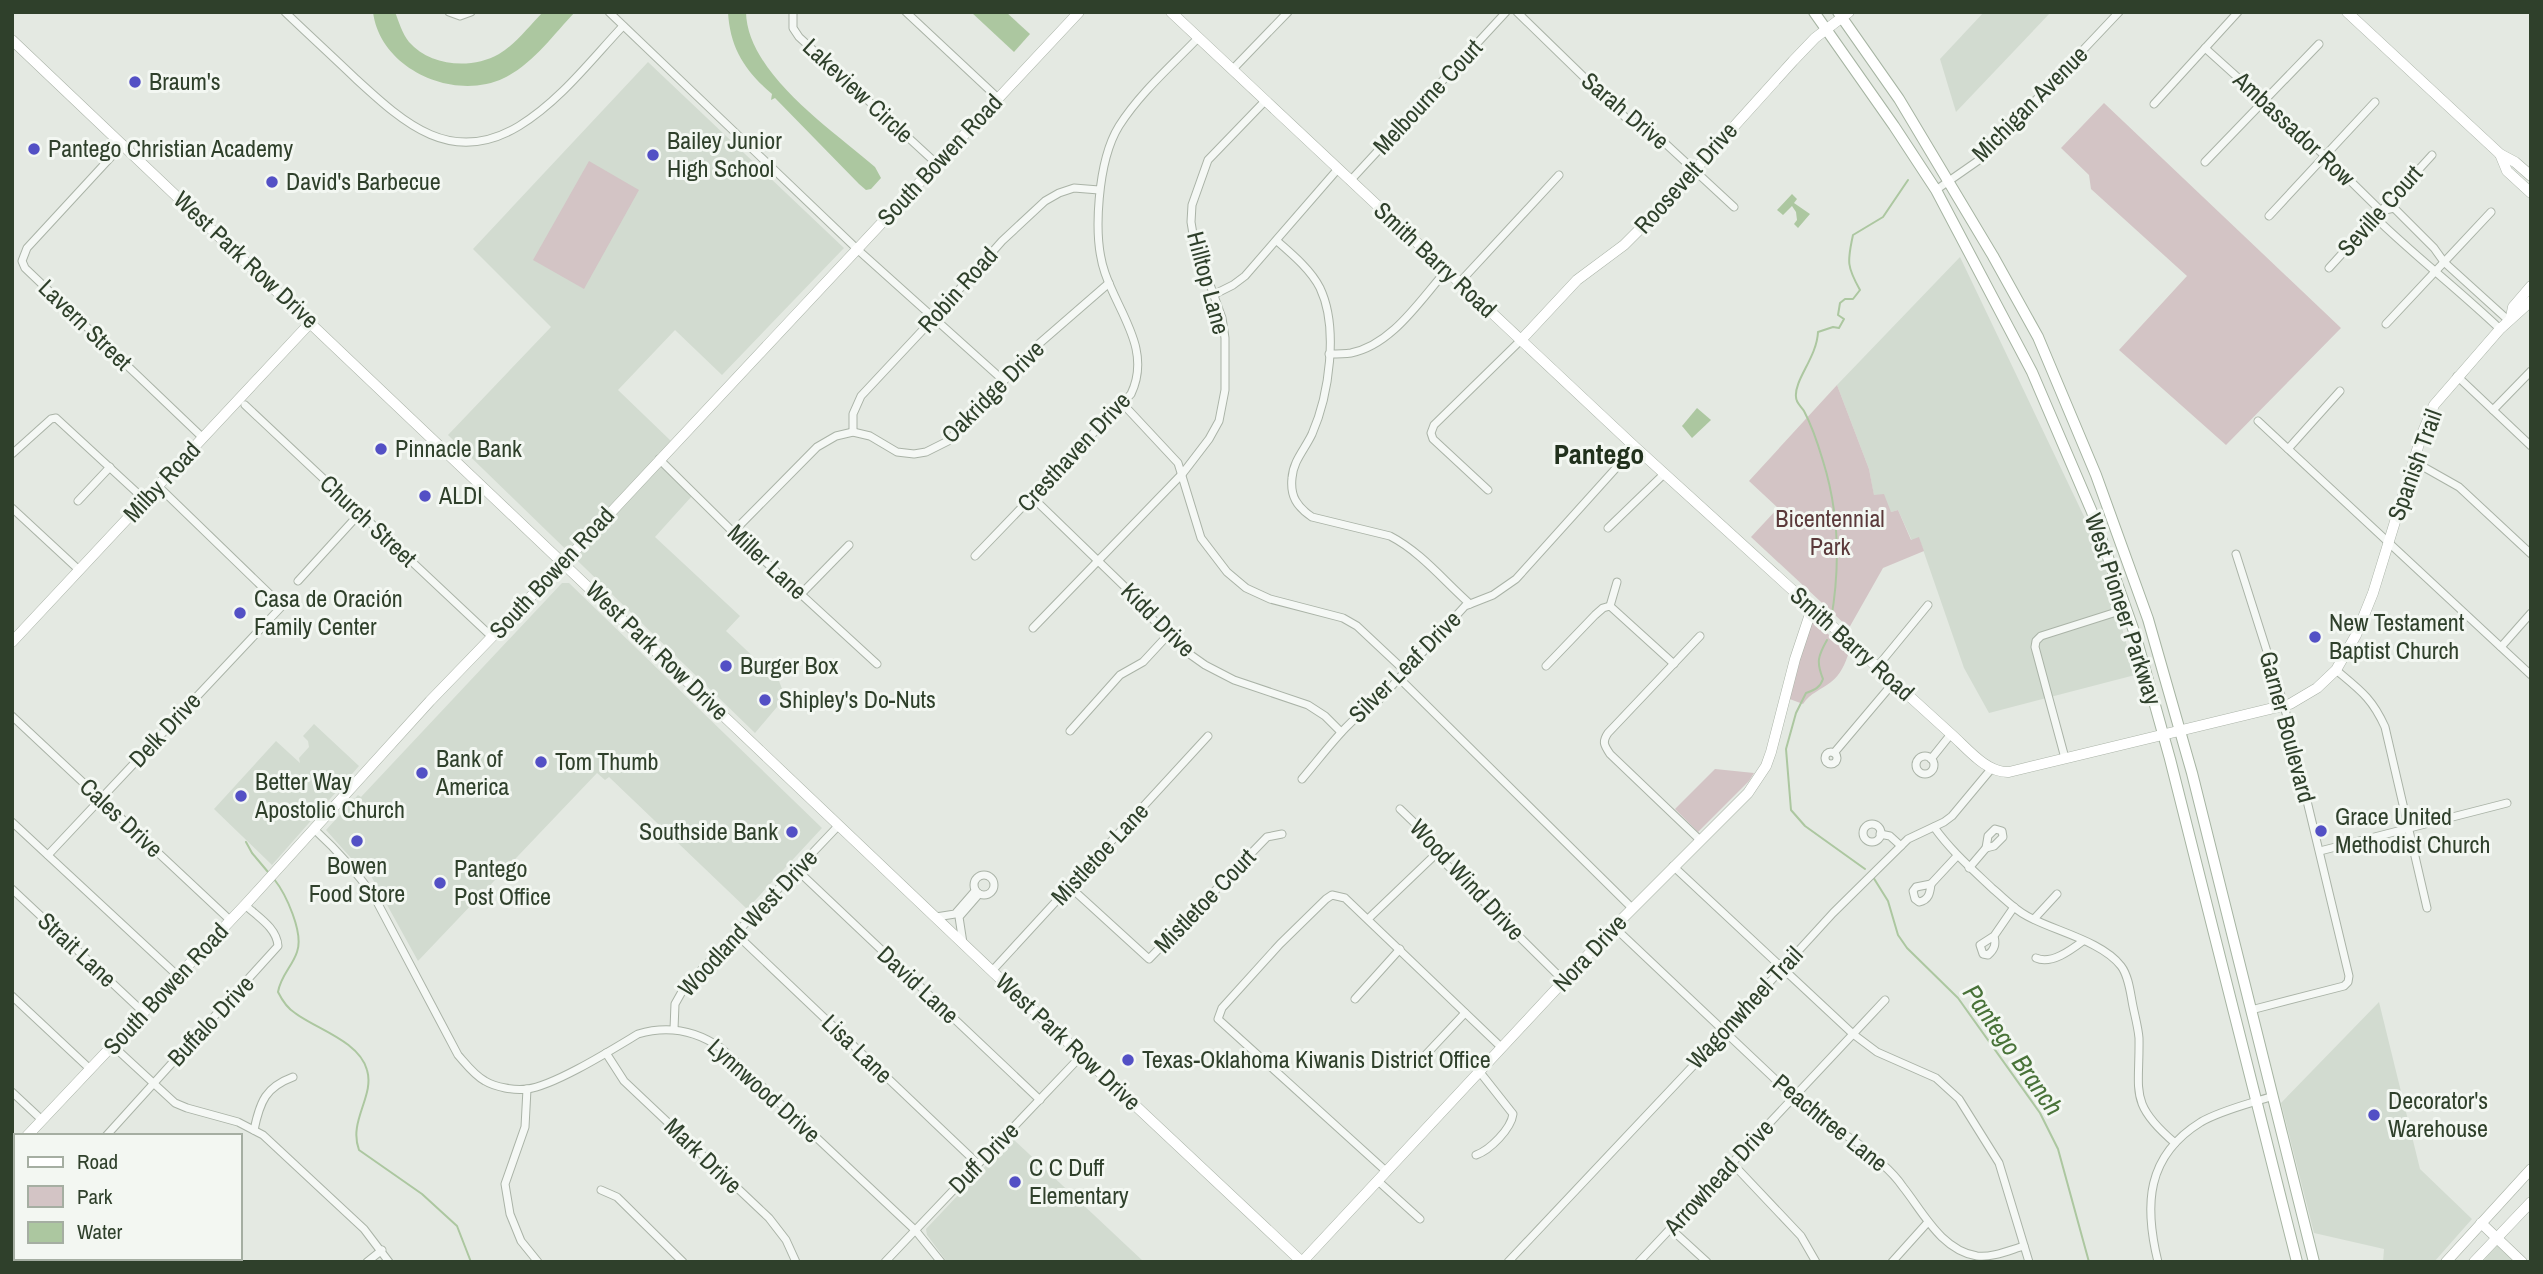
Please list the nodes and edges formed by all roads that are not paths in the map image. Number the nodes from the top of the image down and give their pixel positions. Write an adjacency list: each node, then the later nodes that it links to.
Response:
1 (285, 12): 17 (street)
2 (449, 12): 3 (street)
3 (471, 12)
4 (609, 12): 17 (street)
5 (793, 12): 34 (street, Lakeview Circle)
6 (906, 12): 24 (street)
7 (1171, 12): 19 (main road, Smith Barry Road)
8 (1288, 12): 23 (street)
9 (1506, 12): 40 (street, Melbourne Court)
10 (1517, 12): 36 (street, Sarah Drive)
11 (1814, 12): 18 (main road, West Pioneer Parkway)
12 (2119, 12): 39 (street, Michigan Avenue)
13 (2238, 12): 22 (street)
14 (2347, 12): 30 (main road)
15 (1074, 14): 24 (main road, South Bowen Road)
16 (1843, 14): 18 (main road, Roosevelt Drive); 39 (main road, West Pioneer Parkway)
17 (623, 26): 49 (street)
18 (1826, 29): 36 (main road, Roosevelt Drive); 42 (main road, West Pioneer Parkway)
19 (1198, 38): 23 (main road, Smith Barry Road); 41 (street, Cresthaven Drive)
20 (12, 40): 29 (main road, West Park Row Drive)
21 (2319, 44): 26 (street)
22 (2205, 48): 26 (street, Ambassador Row); 28 (street)
23 (1232, 70): 25 (main road, Smith Barry Road)
24 (998, 98): 34 (main road, South Bowen Road)
25 (1265, 101): 35 (main road, Smith Barry Road); 57 (street, Hilltop Lane)
26 (2265, 102): 32 (street, Ambassador Row); 33 (street)
27 (2375, 102): 32 (street)
28 (2154, 104)
29 (123, 144): 61 (main road, West Park Row Drive); 75 (street, Lavern Street)
30 (2500, 154): 38 (main road); 43 (main road)
31 (2431, 155): 45 (street, Seville Court)
32 (2325, 156): 45 (street, Ambassador Row); 47 (street)
33 (2205, 162)
34 (937, 164): 49 (main road, South Bowen Road)
35 (1337, 170): 40 (main road, Smith Barry Road); 48 (street)
36 (1693, 170): 44 (street, Sarah Drive); 64 (main road, Roosevelt Drive)
37 (1559, 175): 54 (street)
38 (2531, 176)
39 (1950, 180): 42 (street, Michigan Avenue); 127 (main road, West Pioneer Parkway)
40 (1350, 181): 53 (main road, Smith Barry Road)
41 (1099, 190): 55 (street, Cresthaven Drive); 59 (street, Robin Road)
42 (1936, 190): 109 (main road, West Pioneer Parkway)
43 (2531, 194)
44 (1734, 207)
45 (2381, 211): 50 (street, Ambassador Row); 51 (street, Seville Court); 52 (street, Ambassador Row)
46 (2491, 212): 50 (street)
47 (2269, 216)
48 (1277, 241): 57 (street); 65 (street)
49 (857, 249): 59 (street); 80 (main road, South Bowen Road)
50 (2445, 262): 52 (street); 60 (street, Ambassador Row)
51 (2329, 268)
52 (2437, 270): 62 (street); 63 (street, Ambassador Row)
53 (1446, 271): 54 (main road, Smith Barry Road); 65 (street)
54 (1459, 283): 64 (main road, Smith Barry Road)
55 (1110, 284): 68 (street, Oakridge Drive); 70 (street, Cresthaven Drive)
56 (2531, 286): 60 (main road, Spanish Trail)
57 (1213, 295): 83 (street, Hilltop Lane)
58 (2531, 301): 60 (main road, Spanish Trail)
59 (934, 318): 68 (street); 74 (street, Robin Road)
60 (2510, 318): 63 (main road, Spanish Trail)
61 (311, 322): 75 (main road, Milby Road); 100 (main road, West Park Row Drive)
62 (2386, 324)
63 (2500, 329): 67 (main road, Spanish Trail)
64 (1521, 340): 77 (main road, Smith Barry Road); 86 (street)
65 (1329, 354): 105 (street)
66 (2531, 372): 72 (street)
67 (2457, 376): 72 (street); 81 (main road, Spanish Trail)
68 (1004, 382): 74 (street, Oakridge Drive)
69 (2340, 391): 78 (street)
70 (1122, 403): 83 (street); 87 (street, Cresthaven Drive)
71 (245, 405): 91 (street, Church Street)
72 (2493, 410): 76 (street)
73 (2258, 421): 78 (street)
74 (852, 432): 93 (street)
75 (203, 438): 85 (main road, Milby Road)
76 (2531, 446)
77 (1635, 447): 84 (main road, Smith Barry Road); 105 (street, Silver Leaf Drive)
78 (2288, 449): 94 (street)
79 (13, 452): 82 (street)
80 (659, 459): 93 (street, Miller Lane); 100 (main road, South Bowen Road)
81 (2413, 461): 94 (main road, Spanish Trail); 97 (street)
82 (110, 467): 88 (street); 89 (street)
83 (1183, 473): 99 (street, Hilltop Lane); 122 (street)
84 (1664, 474): 92 (street); 108 (main road, Smith Barry Road)
85 (158, 486): 88 (main road, Milby Road); 138 (street, Delk Drive)
86 (1488, 491)
87 (1031, 496): 98 (street, Cresthaven Drive); 99 (street, Kidd Drive)
88 (145, 500): 101 (main road, Milby Road)
89 (78, 501)
90 (12, 508): 101 (street)
91 (360, 513): 102 (street); 113 (street, Church Street)
92 (1608, 528)
93 (733, 532): 104 (street, Miller Lane)
94 (2388, 541): 116 (street); 121 (main road, Spanish Trail)
95 (849, 545): 104 (street)
96 (2236, 554): 125 (street, Garner Boulevard)
97 (2531, 554)
98 (975, 556)
99 (1097, 560): 111 (street, Hilltop Lane); 112 (street, Kidd Drive)
100 (564, 562): 113 (main road, South Bowen Road); 142 (main road, West Park Row Drive)
101 (79, 570): 115 (main road, Milby Road)
102 (298, 581)
103 (1617, 582): 107 (street)
104 (801, 594): 117 (street, Miller Lane)
105 (1470, 604): 122 (street, Silver Leaf Drive)
106 (1928, 605): 120 (street)
107 (1610, 606): 118 (street); 119 (street)
108 (1812, 608): 120 (main road, Smith Barry Road); 148 (main road, Nora Drive)
109 (2126, 609): 131 (main road, West Pioneer Parkway); 134 (street)
110 (2531, 614): 116 (street)
111 (1033, 628)
112 (1168, 635): 128 (street); 129 (street, Kidd Drive)
113 (491, 636): 145 (main road, South Bowen Road)
114 (1700, 636): 118 (street)
115 (12, 642)
116 (2501, 647): 123 (street)
117 (877, 664)
118 (1674, 664): 148 (street)
119 (1546, 666)
120 (1877, 667): 124 (main road, Smith Barry Road)
121 (2336, 670): 125 (main road); 144 (street)
122 (1402, 674): 129 (street, Silver Leaf Drive); 165 (street)
123 (2531, 675)
124 (1894, 682): 130 (main road, Smith Barry Road); 133 (street)
125 (2284, 705): 127 (main road); 151 (street, Garner Boulevard)
126 (12, 716): 138 (street, Cales Drive)
127 (2179, 730): 131 (main road); 186 (main road, West Pioneer Parkway)
128 (1070, 731)
129 (1341, 732): 137 (street, Silver Leaf Drive)
130 (1951, 734): 135 (street); 136 (main road, Smith Barry Road)
131 (2163, 734): 134 (main road); 206 (main road, West Pioneer Parkway)
132 (1208, 736): 159 (street, Mistletoe Lane)
133 (1834, 753)
134 (2065, 758): 136 (main road)
135 (1931, 759)
136 (1992, 768): 143 (street, Wagonwheel Trail)
137 (1302, 779)
138 (100, 799): 153 (street, Delk Drive); 171 (street, Cales Drive)
139 (2507, 803): 144 (street)
140 (1400, 809): 152 (street, Wood Wind Drive)
141 (12, 822): 153 (street)
142 (839, 825): 157 (street, Woodland West Drive); 168 (main road, West Park Row Drive)
143 (1934, 827): 149 (street, Wagonwheel Trail); 154 (street)
144 (2410, 827): 151 (street); 166 (street)
145 (314, 829): 163 (main road, South Bowen Road); 201 (street, Lynnwood Drive)
146 (1282, 834): 159 (street, Mistletoe Court)
147 (1881, 834): 149 (street)
148 (1700, 840): 155 (main road, Nora Drive)
149 (1900, 846): 179 (street, Wagonwheel Trail)
150 (1986, 848): 156 (street)
151 (2320, 851): 186 (street, Garner Boulevard)
152 (1436, 853): 169 (street); 182 (street, Wood Wind Drive)
153 (48, 855): 181 (street)
154 (1957, 856): 156 (street); 158 (street)
155 (1673, 866): 165 (main road, Nora Drive); 179 (street)
156 (1969, 868): 164 (street)
157 (797, 870): 173 (street, Woodland West Drive); 205 (street, David Lane)
158 (1931, 884)
159 (1070, 887): 180 (street, Mistletoe Lane)
160 (12, 889): 187 (street, Strait Lane)
161 (977, 893): 167 (street)
162 (2057, 894): 170 (street)
163 (246, 905): 171 (main road, South Bowen Road); 200 (street, Buffalo Drive)
164 (2014, 907): 170 (street); 174 (street)
165 (1632, 908): 172 (main road, Nora Drive)
166 (2427, 908)
167 (957, 915): 168 (street); 176 (street)
168 (936, 917): 176 (main road, West Park Row Drive)
169 (1368, 919): 177 (street); 216 (street)
170 (2034, 919): 175 (street)
171 (231, 920): 181 (main road, South Bowen Road)
172 (1614, 927): 182 (main road, Nora Drive); 190 (street, Peachtree Lane)
173 (735, 933): 189 (street, Woodland West Drive); 214 (street, Lisa Lane)
174 (1994, 936)
175 (2083, 941): 178 (street); 211 (street)
176 (963, 943): 180 (main road, West Park Row Drive)
177 (1400, 949): 184 (street); 188 (street)
178 (2036, 958)
179 (1782, 968): 190 (street, Wagonwheel Trail); 191 (street)
180 (992, 971): 195 (main road, West Park Row Drive)
181 (178, 976): 187 (main road, South Bowen Road)
182 (1564, 981): 193 (main road, Nora Drive)
183 (12, 996): 197 (street)
184 (1355, 999)
185 (1885, 1000): 191 (street, Arrowhead Drive)
186 (2251, 1010): 203 (main road, West Pioneer Parkway)
187 (142, 1011): 192 (main road, South Bowen Road)
188 (1465, 1013): 193 (street); 196 (street)
189 (674, 1029): 194 (street, Lynnwood Drive); 224 (street, Lynnwood Drive)
190 (1725, 1031): 204 (street, Peachtree Lane); 236 (street, Wagonwheel Trail)
191 (1853, 1034): 204 (street, Arrowhead Drive); 226 (street)
192 (112, 1045): 197 (main road, South Bowen Road); 200 (street)
193 (1502, 1048): 198 (main road, Nora Drive)
194 (606, 1053): 201 (street, Lynnwood Drive); 232 (street, Mark Drive)
195 (1082, 1055): 205 (street, Duff Drive); 235 (main road, West Park Row Drive)
196 (1418, 1063)
197 (90, 1069): 207 (main road, South Bowen Road)
198 (1479, 1071): 212 (street); 216 (main road, Nora Drive)
199 (293, 1077): 208 (street)
200 (154, 1084): 208 (street); 210 (street, Buffalo Drive)
201 (527, 1089): 230 (street)
202 (12, 1092): 207 (street)
203 (2273, 1096): 206 (street); 244 (main road, West Pioneer Parkway)
204 (1794, 1097): 213 (street, Arrowhead Drive); 221 (street, Peachtree Lane)
205 (1040, 1100): 214 (street, Duff Drive)
206 (2257, 1101): 211 (street); 243 (main road, West Pioneer Parkway)
207 (42, 1120): 209 (main road, South Bowen Road)
208 (254, 1129): 227 (street)
209 (29, 1134)
210 (108, 1134)
211 (2175, 1143): 242 (street)
212 (1476, 1155)
213 (1731, 1162): 223 (street, Arrowhead Drive); 239 (street)
214 (978, 1164): 224 (street, Duff Drive)
215 (2531, 1169): 222 (main road)
216 (1387, 1172): 217 (main road, Nora Drive)
217 (1378, 1181): 220 (street); 235 (main road, Nora Drive)
218 (601, 1190): 231 (street)
219 (2531, 1202): 225 (main road)
220 (1420, 1219)
221 (1928, 1222): 226 (street, Peachtree Lane); 240 (street)
222 (2481, 1223): 225 (main road); 245 (main road)
223 (1671, 1228): 237 (street, Arrowhead Drive); 238 (street)
224 (916, 1231): 233 (street, Duff Drive); 234 (street, Lynnwood Drive)
225 (2497, 1238): 246 (main road); 247 (main road)
226 (2024, 1246): 241 (street)
227 (382, 1250): 228 (street); 229 (street)
228 (367, 1262)
229 (389, 1262)
230 (538, 1262)
231 (683, 1262)
232 (796, 1262)
233 (886, 1262)
234 (941, 1262)
235 (1302, 1262)
236 (1508, 1262)
237 (1639, 1262)
238 (1707, 1262)
239 (1816, 1262)
240 (1892, 1262)
241 (2029, 1262)
242 (2158, 1262)
243 (2297, 1262)
244 (2314, 1262)
245 (2446, 1262)
246 (2474, 1262)
247 (2522, 1262)

